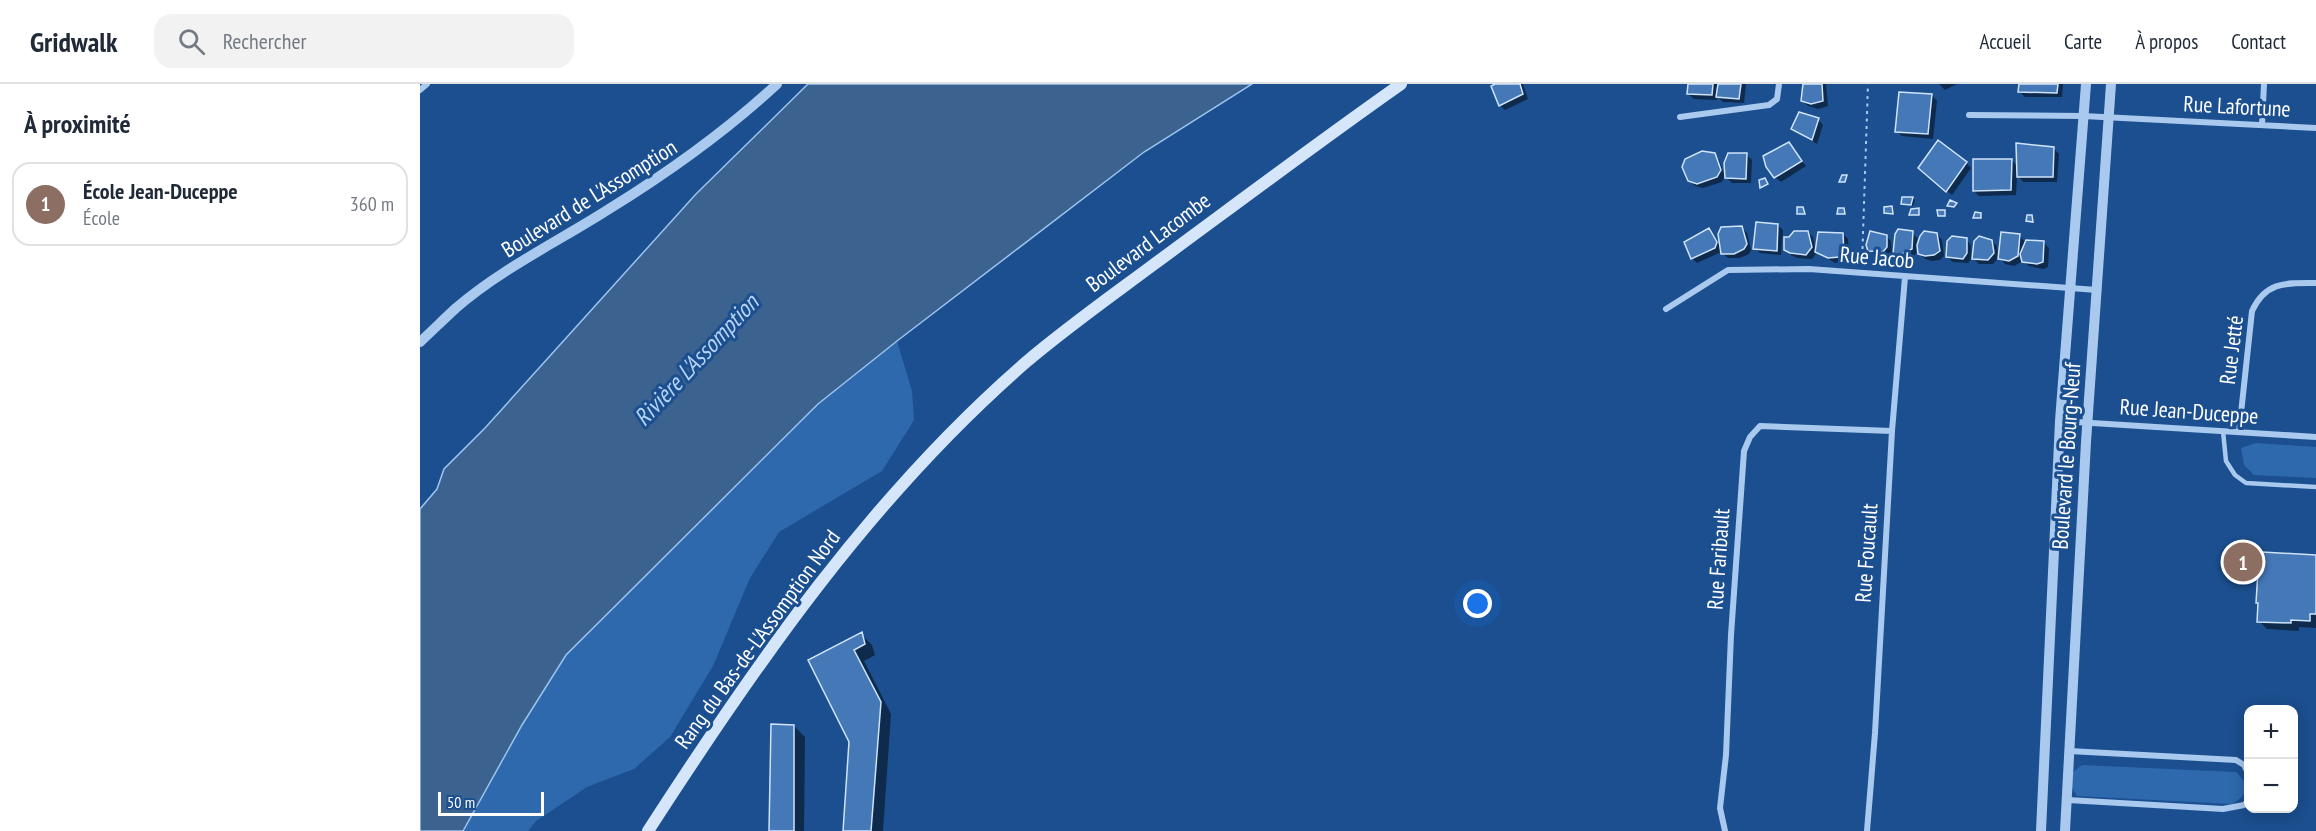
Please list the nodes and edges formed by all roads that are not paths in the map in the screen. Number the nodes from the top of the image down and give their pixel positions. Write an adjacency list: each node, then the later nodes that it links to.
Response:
1 (427, 84): 8 (street)
2 (777, 84): 20 (street, Boulevard de L'Assomption)
3 (1401, 84): 27 (main road, Boulevard Lacombe)
4 (1779, 84): 10 (street)
5 (2086, 84): 11 (street, Boulevard le Bourg-Neuf)
6 (2111, 84): 12 (street, Boulevard le Bourg-Neuf)
7 (2265, 84): 13 (street)
8 (420, 90)
9 (1969, 115): 11 (street, Rue Lafortune)
10 (1680, 117)
11 (2083, 117): 12 (street, Rue Lafortune); 17 (street, Boulevard le Bourg-Neuf)
12 (2109, 118): 13 (street, Rue Lafortune); 18 (street, Boulevard le Bourg-Neuf)
13 (2262, 125): 14 (street, Rue Lafortune)
14 (2316, 128)
15 (1905, 278): 17 (street, Rue Jacob); 19 (street, Rue Jacob); 23 (street, Rue Foucault)
16 (2316, 283): 25 (street, Rue Jetté)
17 (2069, 288): 18 (street, Rue Jacob); 21 (street, Boulevard le Bourg-Neuf)
18 (2097, 290): 22 (street, Boulevard le Bourg-Neuf)
19 (1666, 309)
20 (420, 342)
21 (2060, 420): 22 (street, Rue Jean-Duceppe); 36 (street, Boulevard le Bourg-Neuf)
22 (2087, 422): 24 (street, Rue Jean-Duceppe); 29 (street, Boulevard le Bourg-Neuf)
23 (1892, 431): 34 (street, Rue Faribault); 35 (street, Rue Foucault)
24 (2223, 431): 25 (street, Rue Jean-Duceppe); 28 (lane)
25 (2239, 432): 26 (street, Rue Jean-Duceppe)
26 (2316, 437)
27 (934, 452): 33 (main road, Rang du Bas-de-L'Assomption Nord)
28 (2316, 488)
29 (2069, 752): 30 (street); 31 (street, Boulevard le Bourg-Neuf)
30 (2244, 765)
31 (2068, 800): 32 (street); 37 (street, Boulevard le Bourg-Neuf)
32 (2244, 805)
33 (648, 831)
34 (1725, 831)
35 (1867, 831)
36 (2041, 831)
37 (2065, 831)

